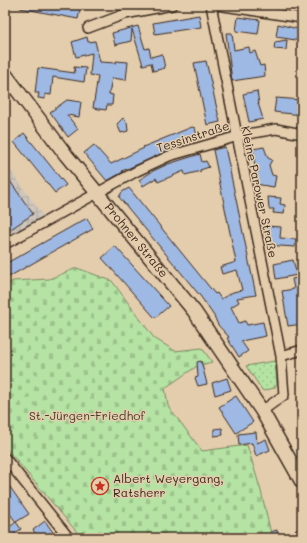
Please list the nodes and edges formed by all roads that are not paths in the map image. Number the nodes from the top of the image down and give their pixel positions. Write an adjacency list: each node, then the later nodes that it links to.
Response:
1 (172, 5): 5 (street)
2 (211, 5): 8 (street, Kleine Parower Straße)
3 (217, 5): 4 (street)
4 (302, 18)
5 (88, 28)
6 (5, 74): 9 (main road, Prohner Straße)
7 (302, 134): 8 (street, Tessinstraße)
8 (236, 136): 9 (street, Tessinstraße); 12 (street, Kleine Parower Straße)
9 (98, 193): 10 (street, Tessinstraße); 13 (main road, Prohner Straße)
10 (5, 244)
11 (302, 350): 12 (street)
12 (281, 356): 13 (street, Kleine Parower Straße)
13 (262, 411): 15 (main road, Prohner Straße)
14 (5, 458): 16 (street)
15 (302, 482)
16 (70, 538)

